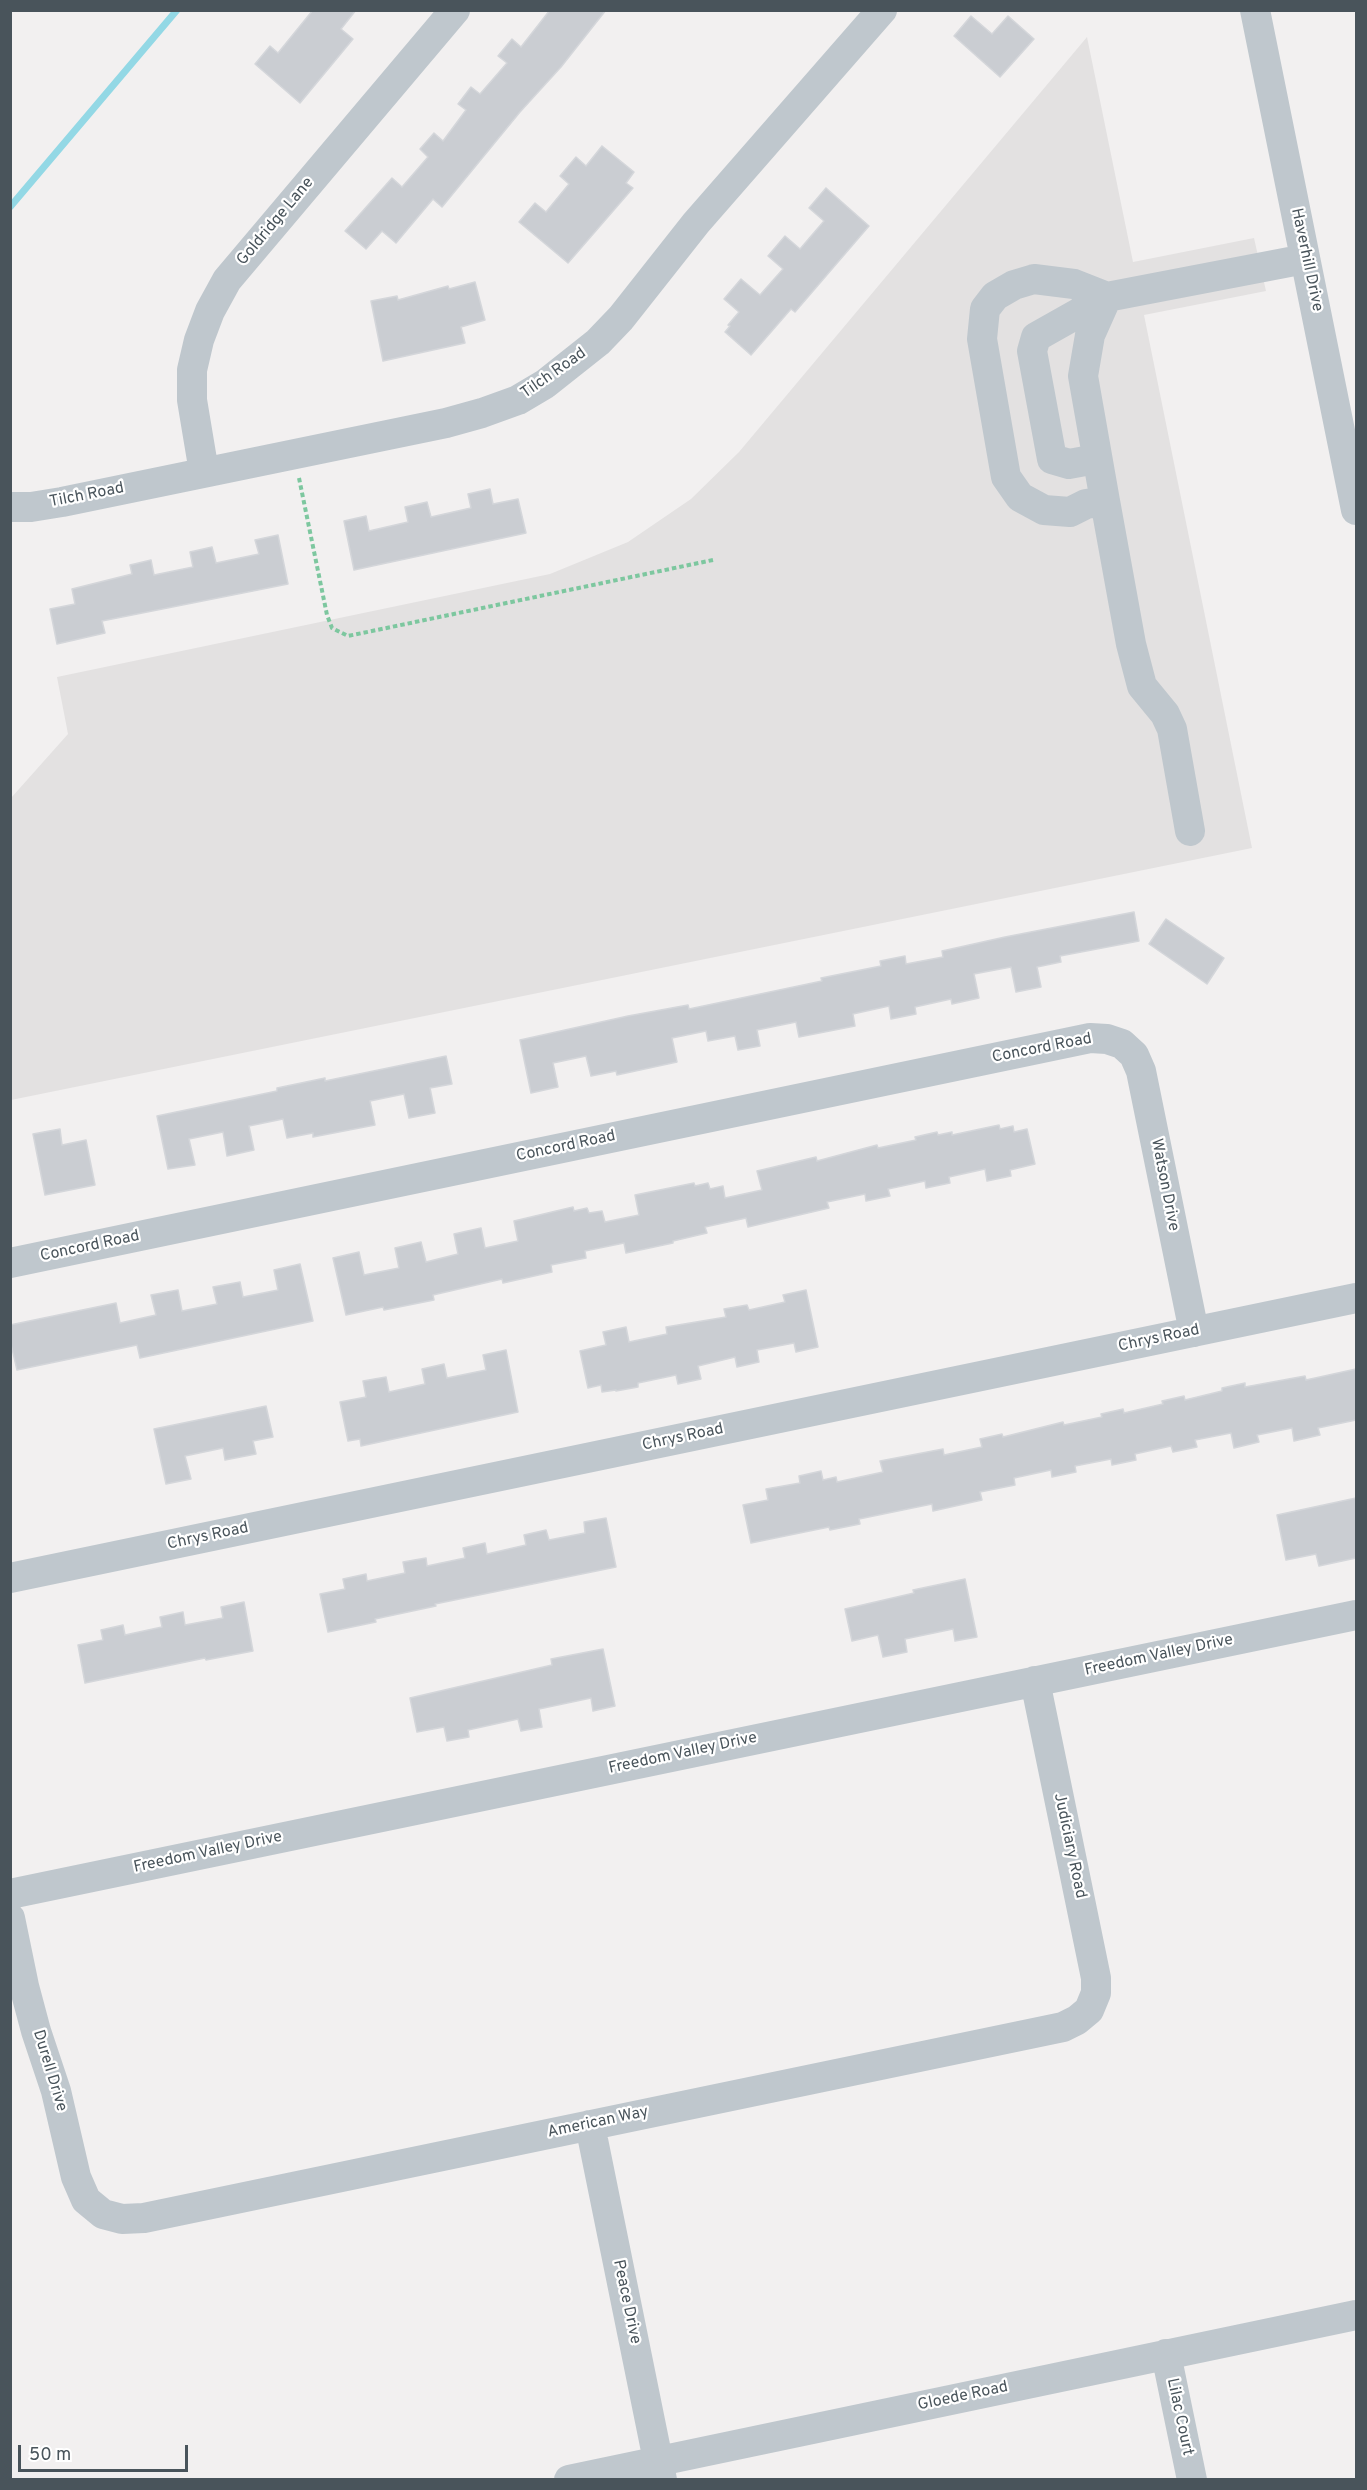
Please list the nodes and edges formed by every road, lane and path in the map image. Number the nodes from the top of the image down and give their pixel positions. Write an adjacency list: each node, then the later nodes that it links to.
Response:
1 (455, 10): 7 (street, Goldridge Lane)
2 (882, 10): 7 (street, Tilch Road)
3 (1255, 10): 4 (street, Haverhill Drive)
4 (1305, 259): 5 (street); 11 (street, Haverhill Drive)
5 (1107, 297): 6 (street); 6 (street); 9 (street)
6 (1096, 459): 9 (street)
7 (204, 472): 10 (street, Tilch Road)
8 (297, 472): 12 (path)
9 (1105, 501): 13 (street)
10 (10, 507)
11 (1356, 510)
12 (713, 560)
13 (1190, 831)
14 (1122, 1044): 15 (street, Concord Road); 17 (street, Watson Drive)
15 (10, 1263)
16 (1356, 1298): 17 (street, Chrys Road)
17 (1194, 1332): 18 (street, Chrys Road)
18 (10, 1578)
19 (1356, 1615): 20 (street, Freedom Valley Drive)
20 (1035, 1682): 21 (street, Freedom Valley Drive); 23 (street, Judiciary Road)
21 (10, 1894)
22 (10, 1918): 25 (street, Durell Drive)
23 (1089, 2010): 24 (street, American Way)
24 (590, 2125): 25 (street, American Way); 28 (street, Peace Drive)
25 (103, 2214)
26 (1356, 2315): 27 (street, Gloede Road)
27 (1166, 2354): 28 (street, Gloede Road); 30 (street, Lilac Court)
28 (660, 2470): 29 (street, Gloede Road)
29 (569, 2480)
30 (1192, 2480)

